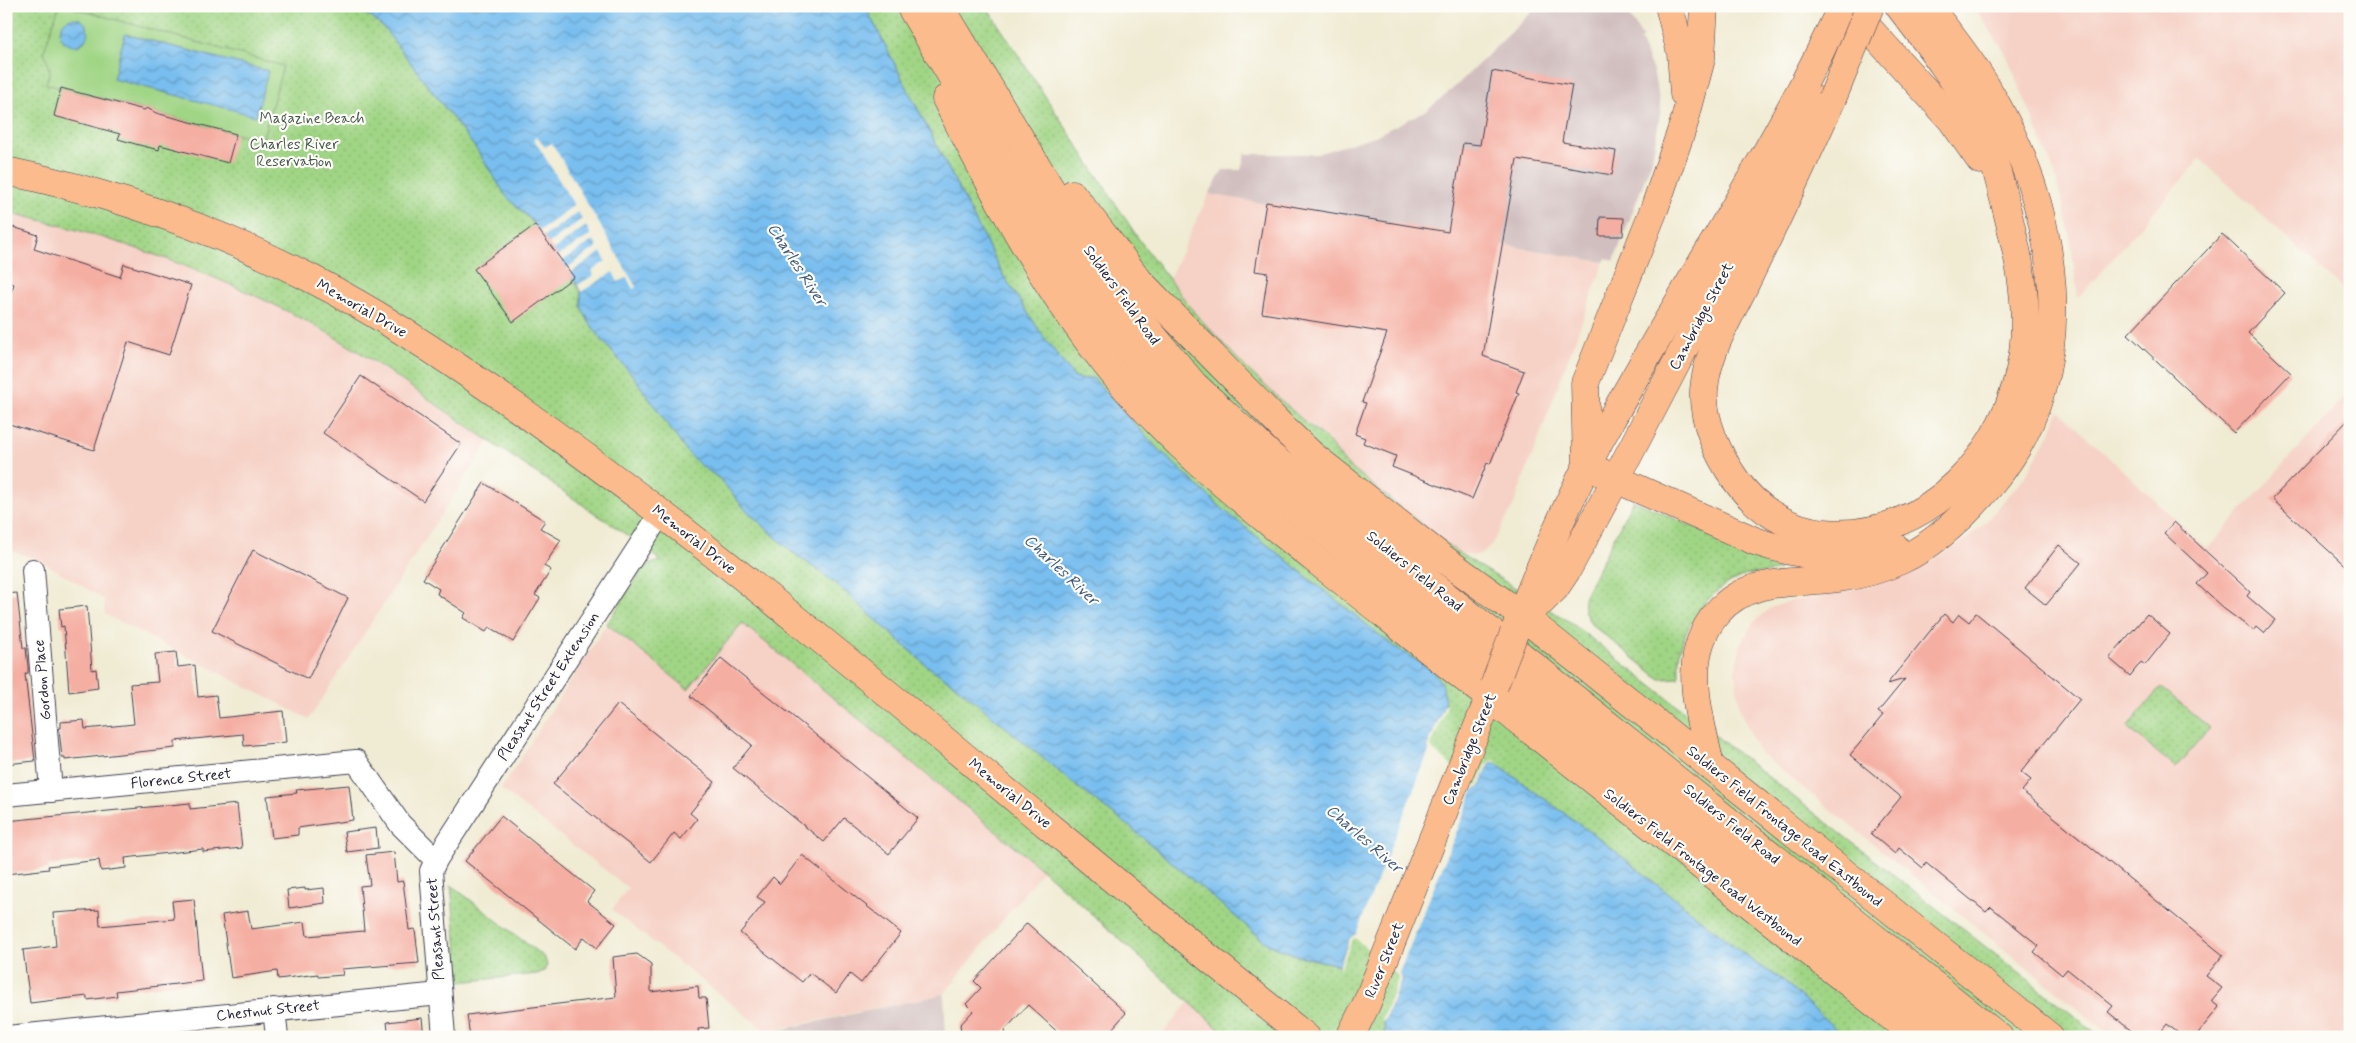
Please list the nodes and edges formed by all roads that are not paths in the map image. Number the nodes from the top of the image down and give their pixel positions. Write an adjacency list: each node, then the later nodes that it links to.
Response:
1 (906, 6): 22 (main road, Soldiers Field Frontage Road Westbound)
2 (910, 6): 37 (main road, Soldiers Field Road)
3 (940, 6): 12 (main road, Soldiers Field Road)
4 (1670, 6): 13 (main road)
5 (1704, 6): 13 (main road)
6 (1842, 6): 11 (main road, Cambridge Street)
7 (1848, 6): 15 (main road)
8 (1870, 6): 11 (main road, bridge)
9 (1899, 6): 15 (main road)
10 (1928, 6): 19 (main road)
11 (1823, 87): 15 (main road); 16 (main road, Cambridge Street); 17 (main road, Cambridge Street)
12 (1004, 112): 21 (main road, Soldiers Field Frontage Road Eastbound); 38 (main road, Soldiers Field Road)
13 (1684, 124): 16 (main road)
14 (6, 171): 18 (main road, Memorial Drive)
15 (2005, 202)
16 (1587, 466): 17 (main road); 21 (main road, Cambridge Street)
17 (1616, 479): 19 (main road); 21 (main road, Cambridge Street)
18 (661, 513): 27 (street, Pleasant Street Extension); 34 (main road, Memorial Drive)
19 (1961, 515): 24 (main road)
20 (33, 570): 25 (street, Gordon Place)
21 (1517, 624): 22 (main road, Cambridge Street, bridge); 24 (main road, Soldiers Field Frontage Road Eastbound)
22 (1492, 692): 28 (main road, Cambridge Street); 36 (main road, Soldiers Field Frontage Road Westbound)
23 (356, 761): 25 (street, Florence Street); 27 (street, Pleasant Street)
24 (1710, 766): 39 (main road, Soldiers Field Frontage Road Eastbound)
25 (51, 791): 26 (street, Florence Street)
26 (6, 795)
27 (436, 860): 29 (street, Pleasant Street)
28 (1415, 883): 35 (main road, River Street)
29 (440, 994): 30 (street, Chestnut Street); 33 (street, Pleasant Street)
30 (274, 1009): 31 (street, Chestnut Street); 32 (street)
31 (7, 1037)
32 (277, 1037)
33 (444, 1037)
34 (1306, 1037)
35 (1350, 1037)
36 (1917, 1037)
37 (1957, 1037)
38 (1999, 1037)
39 (2050, 1037)

